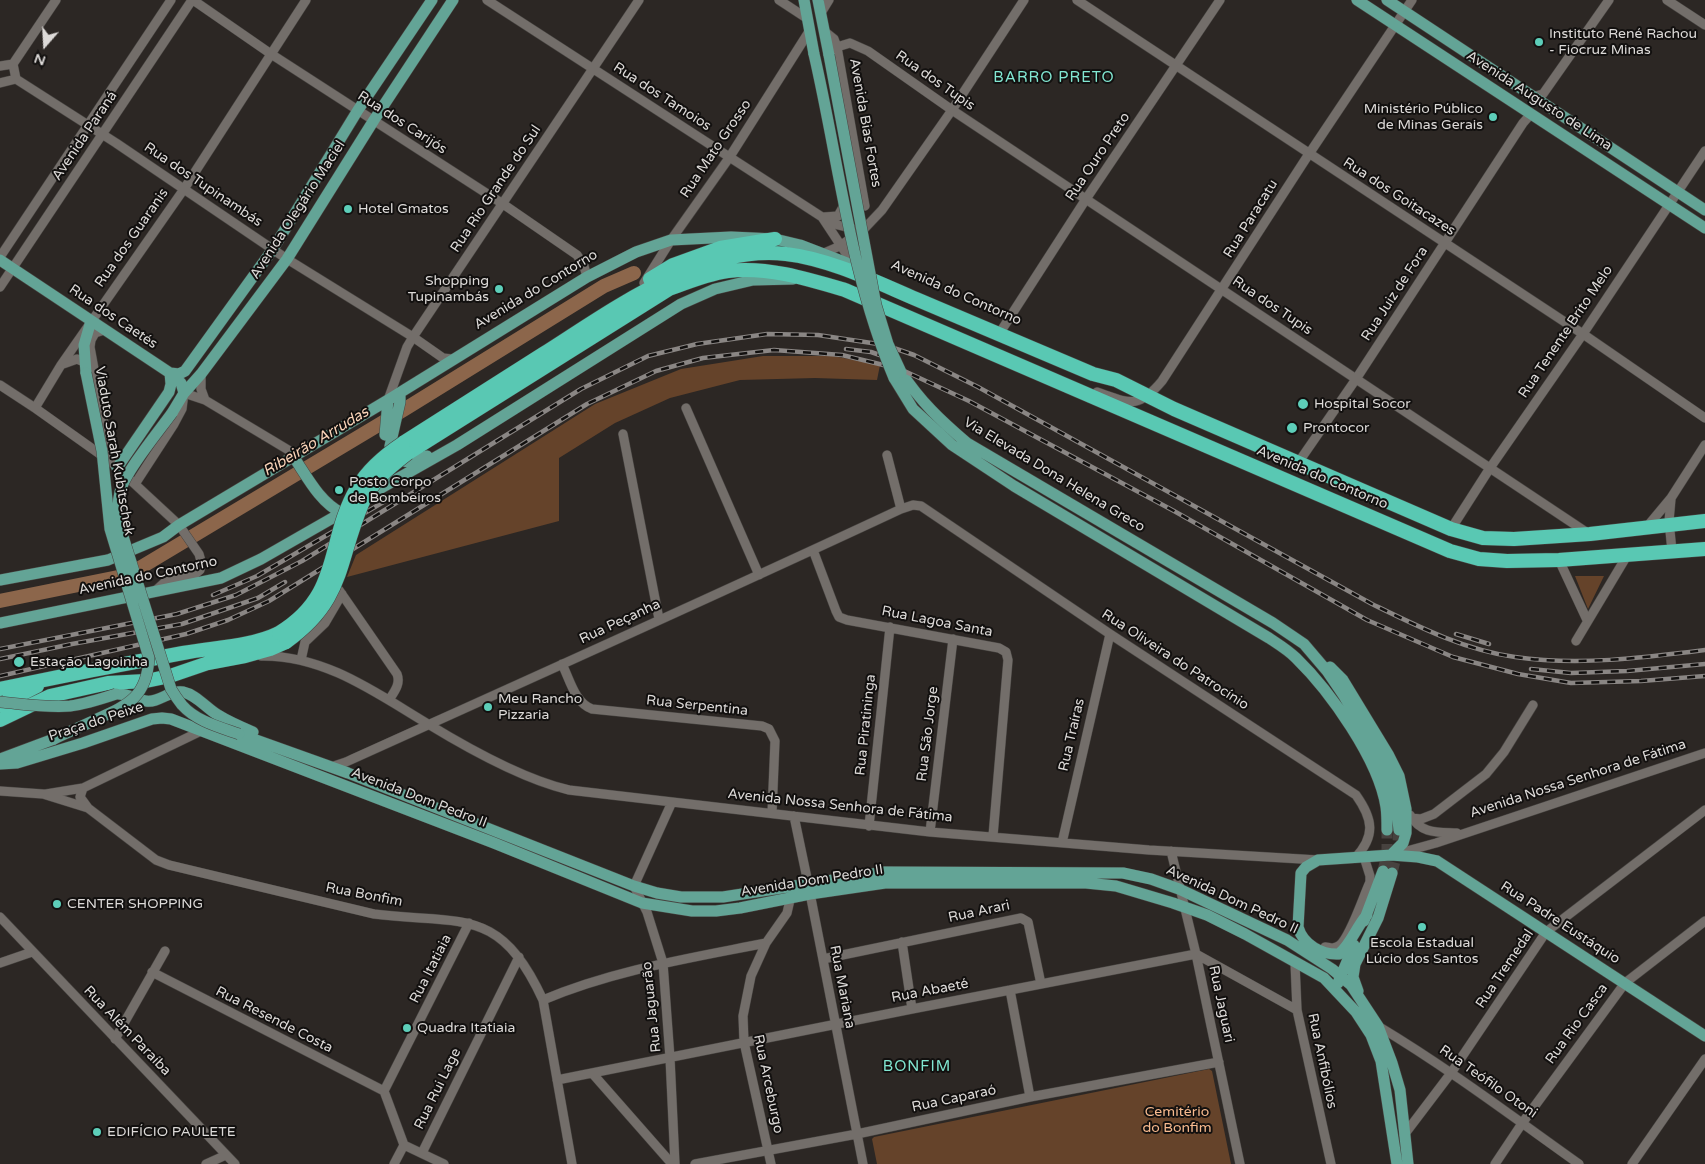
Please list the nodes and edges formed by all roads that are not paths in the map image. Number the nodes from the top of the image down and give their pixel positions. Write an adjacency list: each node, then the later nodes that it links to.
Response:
1 (56, 0): 28 (street)
2 (171, 0): 39 (street, Avenida Paraná)
3 (192, 0): 27 (street, Rua dos Carijós); 40 (street, Avenida Paraná)
4 (306, 0): 27 (street, Rua dos Guaranis)
5 (432, 0): 35 (main road, Avenida Olegário Maciel)
6 (452, 0): 38 (main road, Avenida Olegário Maciel)
7 (487, 0): 31 (street, Rua dos Tamoios)
8 (639, 0): 31 (street, Rua Rio Grande do Sul)
9 (780, 0): 25 (street)
10 (804, 0): 25 (main road)
11 (818, 0): 22 (main road, Avenida Bias Fortes)
12 (829, 0): 22 (street)
13 (1024, 0): 36 (street)
14 (1077, 0): 29 (street, Rua dos Goitacazes)
15 (1220, 0): 29 (street, Rua Ouro Preto)
16 (1357, 0): 23 (main road, Avenida Augusto de Lima)
17 (1386, 0): 21 (main road, Avenida Augusto de Lima)
18 (1412, 0): 21 (street, Rua Paracatu)
19 (1609, 0): 34 (street)
20 (1667, 0): 24 (street)
21 (1405, 11): 23 (street, Rua Paracatu); 34 (main road, Avenida Augusto de Lima)
22 (821, 13): 26 (main road, Avenida Bias Fortes)
23 (1395, 24): 37 (main road, Avenida Augusto de Lima); 42 (street, Rua Paracatu)
24 (1705, 25)
25 (810, 28): 43 (street, Rua Mato Grosso); 50 (street); 82 (main road, Via Elevada Dona Helena Greco, bridge)
26 (833, 51): 36 (street, Rua dos Tupis); 49 (street, Avenida Bias Fortes); 82 (main road, Via Elevada Dona Helena Greco, bridge)
27 (271, 54): 35 (street, Rua dos Carijós); 44 (street, Rua dos Guaranis)
28 (13, 64): 30 (street); 32 (street)
29 (1177, 65): 42 (street, Rua dos Goitacazes); 46 (street, Rua Ouro Preto)
30 (0, 66)
31 (594, 68): 43 (street, Rua dos Tamoios); 47 (street, Rua Rio Grande do Sul)
32 (16, 79): 33 (street); 39 (street, Rua dos Tupinambás)
33 (0, 83)
34 (1531, 96): 45 (main road, Avenida Augusto de Lima)
35 (358, 110): 38 (street, Rua dos Carijós); 60 (main road, Avenida Olegário Maciel)
36 (952, 110): 46 (street, Rua dos Tupis); 51 (street)
37 (1531, 114): 48 (main road, Avenida Augusto de Lima); 58 (street, Rua Juiz de Fora)
38 (374, 120): 47 (street, Rua dos Carijós); 63 (main road, Avenida Olegário Maciel)
39 (88, 125): 40 (street, Rua dos Tupinambás); 62 (street, Avenida Paraná)
40 (102, 134): 44 (street, Rua dos Tupinambás); 65 (street, Avenida Paraná)
41 (1705, 151): 45 (street, Rua Tenente Brito Melo)
42 (1309, 154): 58 (street, Rua dos Goitacazes); 70 (street, Rua Paracatu)
43 (729, 158): 53 (street, Rua dos Tamoios); 57 (street, Rua Mato Grosso)
44 (184, 189): 60 (street, Rua dos Tupinambás); 72 (street, Rua dos Guaranis)
45 (1678, 192): 48 (street, Rua Tenente Brito Melo); 52 (main road, Avenida Augusto de Lima)
46 (1086, 199): 70 (street, Rua dos Tupis); 74 (street, Rua Ouro Preto)
47 (503, 204): 66 (street, Rua dos Carijós); 76 (street, Rua Rio Grande do Sul)
48 (1669, 204): 54 (main road, Avenida Augusto de Lima); 75 (street, Rua Tenente Brito Melo)
49 (865, 206): 50 (street); 51 (street, Avenida Bias Fortes)
50 (843, 207): 53 (street)
51 (882, 210): 55 (street)
52 (1705, 210)
53 (822, 217): 55 (street, Rua dos Tamoios); 59 (street, Rua dos Tamoios)
54 (1705, 228)
55 (864, 229): 59 (street)
56 (775, 239): 57 (main road, Avenida do Contorno); 61 (main road, Avenida do Contorno); 68 (highway)
57 (671, 240): 66 (main road, Avenida do Contorno); 68 (street, Rua Mato Grosso)
58 (1445, 243): 75 (street, Rua dos Goitacazes); 83 (street, Rua Juiz de Fora)
59 (840, 246): 61 (street); 64 (street, Rua dos Tamoios)
60 (273, 249): 63 (street, Rua dos Tupinambás); 80 (main road, Avenida Olegário Maciel)
61 (824, 253): 64 (main road, Avenida do Contorno)
62 (0, 258): 65 (main road, Rua dos Caetés)
63 (287, 259): 76 (street, Rua dos Tupinambás); 81 (main road, Avenida Olegário Maciel)
64 (853, 264): 74 (main road, Avenida do Contorno)
65 (13, 268): 69 (street, Avenida Paraná); 72 (main road, Rua dos Caetés)
66 (587, 277): 77 (main road, Avenida do Contorno)
67 (807, 279): 87 (highway, Avenida do Contorno); 96 (highway, Avenida do Contorno); 97 (main road, Avenida do Contorno)
68 (644, 283): 71 (highway)
69 (0, 287)
70 (1222, 289): 83 (street, Rua dos Tupis); 88 (street, Rua Paracatu)
71 (622, 304): 84 (highway, Avenida do Contorno); 96 (highway, Avenida do Contorno)
72 (92, 321): 73 (main road, Rua dos Caetés); 78 (street, Rua dos Guaranis); 79 (main road, Viaduto Sarah Kubitschek)
73 (104, 330): 80 (main road, Rua dos Caetés); 102 (street)
74 (1001, 331): 84 (main road, Avenida do Contorno)
75 (1583, 334): 94 (street, Rua dos Goitacazes); 103 (street, Rua Tenente Brito Melo)
76 (413, 337): 77 (street, Rua dos Tupinambás); 89 (street, Rua Rio Grande do Sul)
77 (452, 359): 89 (main road, Avenida do Contorno)
78 (60, 365): 79 (street); 91 (street, Rua dos Guaranis)
79 (85, 368): 125 (main road, Viaduto Sarah Kubitschek, bridge)
80 (170, 373): 86 (main road, Rua dos Caetés); 102 (main road)
81 (201, 374): 86 (main road, Avenida Olegário Maciel); 90 (street)
82 (897, 375): 134 (main road, Via Elevada Dona Helena Greco); 134 (main road, Via Elevada Dona Helena Greco)
83 (1356, 379): 101 (street, Rua Juiz de Fora); 103 (street, Rua dos Tupis)
84 (1116, 380): 88 (highway, Avenida do Contorno)
85 (0, 385): 91 (street)
86 (184, 393): 90 (street); 104 (street, Avenida Olegário Maciel); 122 (main road, Viaduto Sarah Kubitschek, bridge)
87 (1084, 393): 88 (street); 120 (highway, Avenida do Contorno)
88 (1148, 396): 101 (highway, Avenida do Contorno)
89 (396, 398): 93 (main road, Avenida do Contorno); 93 (main road); 96 (main road)
90 (204, 400): 100 (street)
91 (35, 408): 102 (street)
92 (686, 408): 121 (street)
93 (378, 414): 96 (main road); 100 (main road, Avenida do Contorno)
94 (1705, 418)
95 (623, 434): 126 (street)
96 (395, 440): 97 (main road); 105 (main road); 131 (highway, Avenida do Contorno, bridge)
97 (457, 445): 105 (main road, Avenida do Contorno)
98 (1705, 445): 106 (street)
99 (887, 455): 108 (street)
100 (293, 458): 109 (main road); 113 (main road, Avenida do Contorno)
101 (1298, 463): 114 (highway, Avenida do Contorno)
102 (114, 465): 104 (street)
103 (1490, 468): 114 (street, Rua Tenente Brito Melo); 115 (street, Rua dos Tupis)
104 (135, 484): 113 (street)
105 (375, 491): 109 (main road, Avenida do Contorno)
106 (1671, 498): 111 (street); 112 (street)
107 (921, 506): 108 (street, Rua Peçanha); 130 (street, Rua Oliveira do Patrocínio)
108 (901, 508): 117 (street, Rua Peçanha)
109 (342, 513): 124 (main road, Avenida do Contorno)
110 (1705, 521): 111 (highway, Avenida do Contorno)
111 (1669, 526): 112 (highway, Avenida do Contorno); 118 (street)
112 (1646, 528): 115 (highway, Avenida do Contorno)
113 (182, 529): 123 (main road, Avenida do Contorno); 124 (street)
114 (1451, 529): 115 (highway, Avenida do Contorno)
115 (1590, 534)
116 (1705, 547): 118 (highway, Avenida do Contorno)
117 (813, 550): 121 (street, Rua Peçanha); 129 (street, Rua Lagoa Santa)
118 (1672, 551): 119 (highway, Avenida do Contorno)
119 (1628, 554): 120 (highway, Avenida do Contorno); 127 (street)
120 (1559, 560): 127 (street)
121 (759, 575): 126 (street, Rua Peçanha)
122 (135, 577): 125 (main road, bridge); 146 (main road, Viaduto Sarah Kubitschek, bridge)
123 (0, 580)
124 (152, 593): 128 (main road, Avenida do Contorno)
125 (136, 615): 150 (main road, Viaduto Sarah Kubitschek, bridge)
126 (659, 619): 137 (street, Rua Peçanha)
127 (1588, 620): 133 (street)
128 (0, 623)
129 (890, 627): 132 (street, Rua Lagoa Santa); 164 (street, Rua Piratininga)
130 (1110, 634): 169 (street, Rua Traíras); 172 (street, Rua Oliveira do Patrocínio)
131 (283, 637): 135 (highway, Avenida do Contorno); 138 (highway, Avenida do Contorno)
132 (952, 639): 166 (street, Rua São Jorge); 168 (street, Rua Lagoa Santa)
133 (1576, 640)
134 (1304, 644): 161 (main road)
135 (245, 656): 136 (street, Avenida Nossa Senhora de Fátima); 143 (highway, Avenida do Contorno)
136 (301, 660): 140 (street, Avenida Nossa Senhora de Fátima); 140 (street)
137 (562, 664): 144 (street, Rua Peçanha); 160 (street, Rua Serpentina)
138 (56, 677): 139 (highway, Avenida do Contorno); 141 (highway, Avenida do Contorno)
139 (0, 689)
140 (389, 700): 144 (street, Avenida Nossa Senhora de Fátima)
141 (0, 704): 147 (main road, bridge)
142 (1533, 705): 162 (street)
143 (0, 720)
144 (429, 725): 153 (street, Rua Peçanha); 157 (street, Avenida Nossa Senhora de Fátima)
145 (201, 731): 152 (main road, Praça do Peixe); 154 (street); 178 (main road, Avenida Dom Pedro II)
146 (239, 734): 147 (main road, Avenida Dom Pedro II)
147 (292, 752): 153 (main road, Avenida Dom Pedro II)
148 (1705, 753): 149 (street, Avenida Nossa Senhora de Fátima)
149 (1695, 756): 151 (street); 167 (street, Avenida Nossa Senhora de Fátima)
150 (0, 759)
151 (1705, 763)
152 (0, 764)
153 (331, 767): 174 (main road, Avenida Dom Pedro II)
154 (82, 788): 156 (street); 158 (street)
155 (0, 791): 156 (street, Rua Bonfim)
156 (43, 794): 158 (street, Rua Bonfim)
157 (672, 802): 160 (street, Avenida Nossa Senhora de Fátima); 174 (street)
158 (88, 808): 183 (street, Rua Bonfim)
159 (1705, 810): 184 (street, Rua Tremedal)
160 (772, 813): 163 (street, Avenida Nossa Senhora de Fátima)
161 (1409, 813): 162 (street); 165 (street, Avenida Nossa Senhora de Fátima); 171 (main road)
162 (1434, 814): 165 (street)
163 (794, 816): 164 (street, Avenida Nossa Senhora de Fátima); 175 (street, Rua Mariana)
164 (869, 826): 166 (street, Avenida Nossa Senhora de Fátima)
165 (1430, 831): 167 (street, Avenida Nossa Senhora de Fátima)
166 (930, 832): 168 (street, Avenida Nossa Senhora de Fátima)
167 (1460, 834): 171 (street, Avenida Nossa Senhora de Fátima)
168 (994, 836): 169 (street, Avenida Nossa Senhora de Fátima)
169 (1062, 843): 170 (street, Avenida Nossa Senhora de Fátima)
170 (1171, 851): 173 (street, Avenida Nossa Senhora de Fátima); 176 (street, Rua Jaguari)
171 (1391, 855): 172 (main road, Avenida Nossa Senhora de Fátima); 184 (main road, Rua Padre Eustáquio)
172 (1360, 858): 173 (main road, Avenida Nossa Senhora de Fátima); 187 (street)
173 (1318, 860): 187 (main road)
174 (634, 886): 175 (main road, Avenida Dom Pedro II); 178 (street, Rua Jaguarão)
175 (809, 889): 176 (main road, Avenida Dom Pedro II); 177 (main road, Avenida Dom Pedro II); 179 (main road, Avenida Dom Pedro II); 192 (street, Rua Mariana)
176 (1179, 889): 179 (street, Rua Jaguari); 197 (main road, Avenida Dom Pedro II)
177 (790, 900): 178 (main road, Avenida Dom Pedro II); 186 (street, Rua Arceburgo)
178 (642, 903): 194 (street, Rua Jaguarão)
179 (1184, 907): 190 (street, Rua Jaguari); 195 (main road, Avenida Dom Pedro II)
180 (1367, 914): 187 (main road); 197 (main road); 203 (main road)
181 (0, 917): 189 (street, Rua Além Paraíba)
182 (1705, 921): 198 (street, Rua Rio Casca)
183 (470, 923): 191 (street, Rua Bonfim); 217 (street, Rua Itatiaia)
184 (1546, 932): 198 (main road, Rua Padre Eustáquio); 215 (street, Rua Tremedal)
185 (902, 942): 192 (street, Rua Arari); 199 (street, Rua Arari); 204 (street)
186 (766, 943): 194 (street); 210 (street, Rua Arceburgo)
187 (1308, 944)
188 (165, 951): 196 (street)
189 (32, 952): 193 (street); 209 (street, Rua Além Paraíba)
190 (1196, 954): 199 (street, Rua Abaeté); 205 (street); 213 (street, Rua Jaguari)
191 (519, 957): 202 (street, Rua Bonfim); 224 (street, Rua Rui Lage)
192 (824, 959): 206 (street, Rua Mariana)
193 (0, 963)
194 (663, 963): 202 (street); 211 (street, Rua Jaguarão)
195 (1295, 963): 200 (main road, Avenida Dom Pedro II); 205 (street, Rua Anfibólios)
196 (152, 972): 209 (street); 217 (street, Rua Resende Costa)
197 (1340, 976): 200 (main road); 203 (main road, Avenida Dom Pedro II)
198 (1625, 983): 208 (main road, Rua Padre Eustáquio); 219 (street, Rua Rio Casca)
199 (1041, 984): 201 (street, Rua Abaeté)
200 (1336, 989): 237 (main road, Avenida Dom Pedro II)
201 (1010, 990): 204 (street, Rua Abaeté); 218 (street)
202 (543, 1000): 216 (street, Rua Bonfim)
203 (1363, 1002): 207 (main road, Avenida Dom Pedro II)
204 (912, 1009): 206 (street, Rua Abaeté)
205 (1297, 1010): 236 (street, Rua Anfibólios)
206 (835, 1024): 210 (street, Rua Abaeté); 220 (street, Rua Mariana)
207 (1378, 1026): 215 (street, Rua Teófilo Otoni); 221 (main road, Avenida Dom Pedro II)
208 (1705, 1036)
209 (114, 1039): 225 (street, Rua Além Paraíba)
210 (744, 1042): 211 (street, Rua Abaeté); 223 (street, Rua Arceburgo)
211 (670, 1058): 214 (street, Rua Abaeté); 231 (street, Rua Jaguarão)
212 (1705, 1059): 241 (street)
213 (1219, 1062): 218 (street, Rua Caparaó); 235 (street, Rua Jaguari)
214 (592, 1073): 216 (street, Rua Abaeté); 231 (street)
215 (1451, 1073): 219 (street, Rua Teófilo Otoni); 221 (street, Rua Tremedal)
216 (557, 1080): 230 (street, Rua Bonfim)
217 (384, 1091): 222 (street)
218 (1030, 1097): 220 (street, Rua Caparaó)
219 (1522, 1122): 239 (street, Rua Rio Casca); 240 (street, Rua Teófilo Otoni)
220 (856, 1134): 223 (street, Rua Caparaó); 234 (street, Rua Mariana)
221 (1404, 1135): 238 (main road, Avenida Dom Pedro II)
222 (404, 1145): 224 (street); 228 (street)
223 (768, 1150): 232 (street, Rua Caparaó); 233 (street, Rua Arceburgo)
224 (422, 1153): 229 (street)
225 (226, 1155): 226 (street); 227 (street, Rua Além Paraíba)
226 (206, 1164)
227 (235, 1164)
228 (394, 1164)
229 (444, 1164)
230 (572, 1164)
231 (674, 1164)
232 (695, 1164)
233 (771, 1164)
234 (864, 1164)
235 (1240, 1164)
236 (1331, 1164)
237 (1397, 1164)
238 (1408, 1164)
239 (1494, 1164)
240 (1579, 1164)
241 (1632, 1164)

